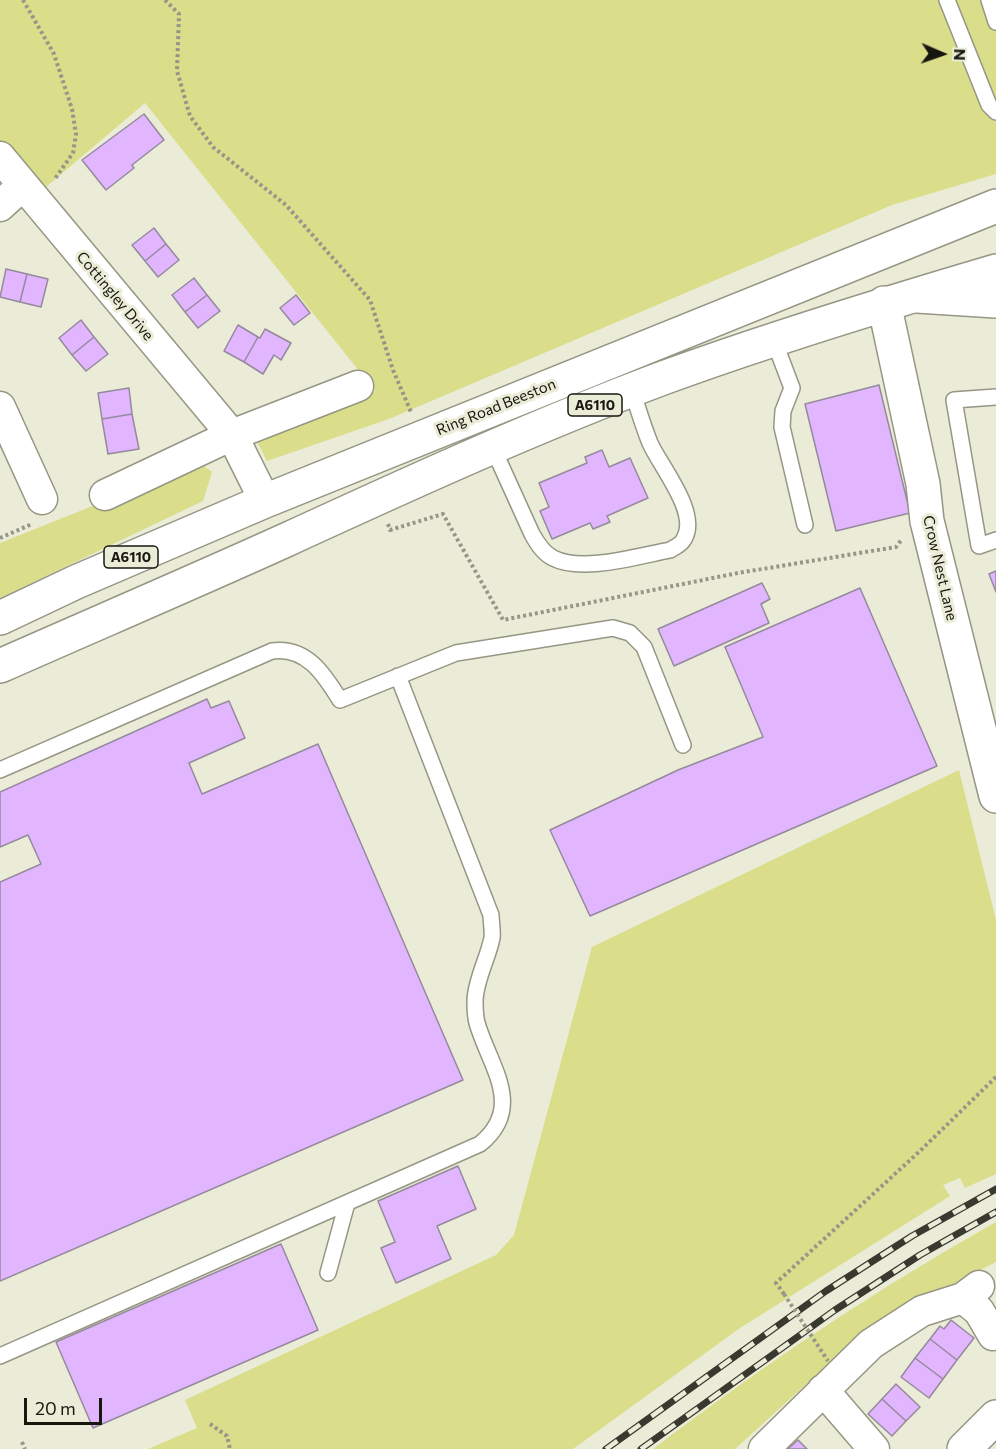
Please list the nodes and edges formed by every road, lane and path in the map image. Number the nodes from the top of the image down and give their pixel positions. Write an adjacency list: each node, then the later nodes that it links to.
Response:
1 (23, 0): 8 (path)
2 (165, 0): 19 (path)
3 (947, 0): 6 (lane)
4 (989, 0): 5 (lane)
5 (996, 22)
6 (996, 112)
7 (0, 157): 8 (street, Cottingley Drive)
8 (28, 191): 9 (street); 20 (street, Cottingley Drive)
9 (0, 206)
10 (996, 206): 24 (main road, Ring Road Beeston / A6110)
11 (996, 271): 12 (main road, A6110)
12 (898, 299): 13 (main road); 14 (main road, A6110); 32 (main road, Crow Nest Lane)
13 (996, 301)
14 (773, 338): 16 (main road, A6110); 25 (lane)
15 (358, 386): 20 (street)
16 (632, 390): 21 (main road, A6110); 21 (lane)
17 (996, 397): 26 (lane)
18 (0, 407): 23 (street)
19 (413, 416)
20 (232, 435): 22 (street); 24 (street, Cottingley Drive)
21 (493, 448): 28 (main road, A6110)
22 (105, 495)
23 (42, 499)
24 (265, 501): 27 (main road, Ring Road Beeston / A6110)
25 (805, 525)
26 (996, 540)
27 (0, 618)
28 (0, 666)
29 (398, 676): 30 (lane); 31 (lane); 34 (lane)
30 (683, 745)
31 (0, 770)
32 (996, 796)
33 (996, 1077): 38 (path, bridge)
34 (347, 1203): 35 (lane); 37 (lane)
35 (328, 1274)
36 (993, 1335): 38 (street)
37 (0, 1356)
38 (826, 1376): 44 (street); 45 (street)
39 (996, 1417): 46 (main road)
40 (210, 1424): 43 (path)
41 (22, 1442): 42 (path)
42 (25, 1449)
43 (230, 1449)
44 (764, 1449)
45 (874, 1449)
46 (964, 1449)

